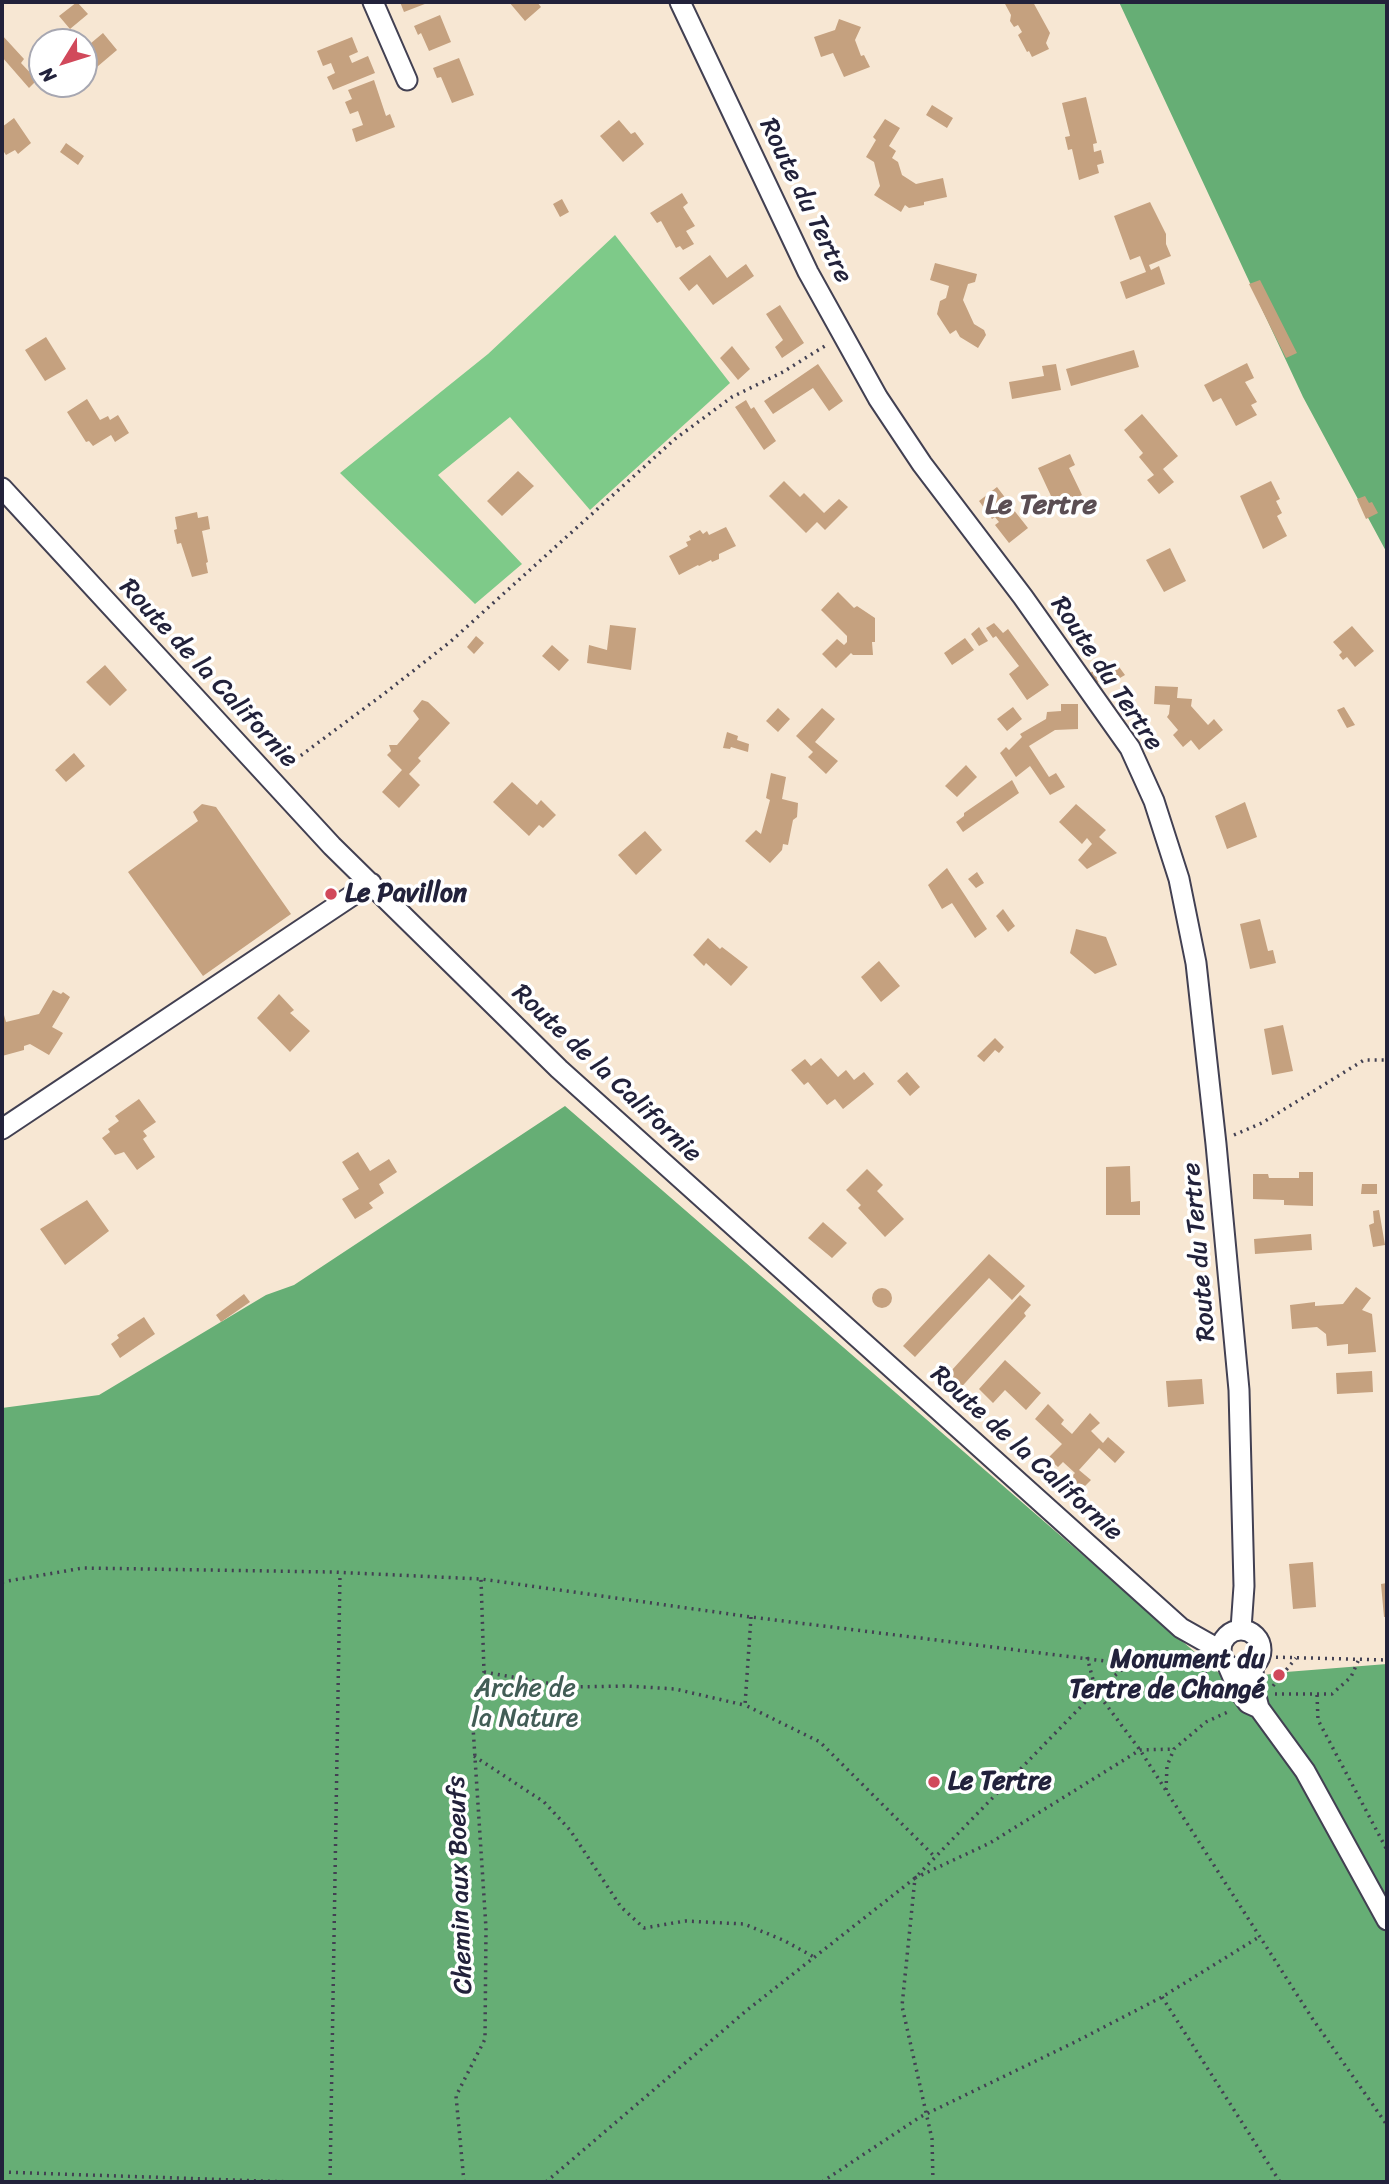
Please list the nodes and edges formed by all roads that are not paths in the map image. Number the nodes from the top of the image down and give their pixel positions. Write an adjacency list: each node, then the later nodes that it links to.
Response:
1 (373, 2): 3 (street)
2 (680, 2): 7 (street, Route du Tertre)
3 (407, 80)
4 (2, 488): 5 (street, Route de la Californie)
5 (371, 883): 6 (street); 8 (street, Route de la Californie)
6 (2, 1129)
7 (1241, 1629): 8 (street); 9 (street)
8 (1224, 1658): 9 (street); 10 (street)
9 (1257, 1661): 10 (street)
10 (1255, 1703): 11 (street)
11 (1387, 1920)

